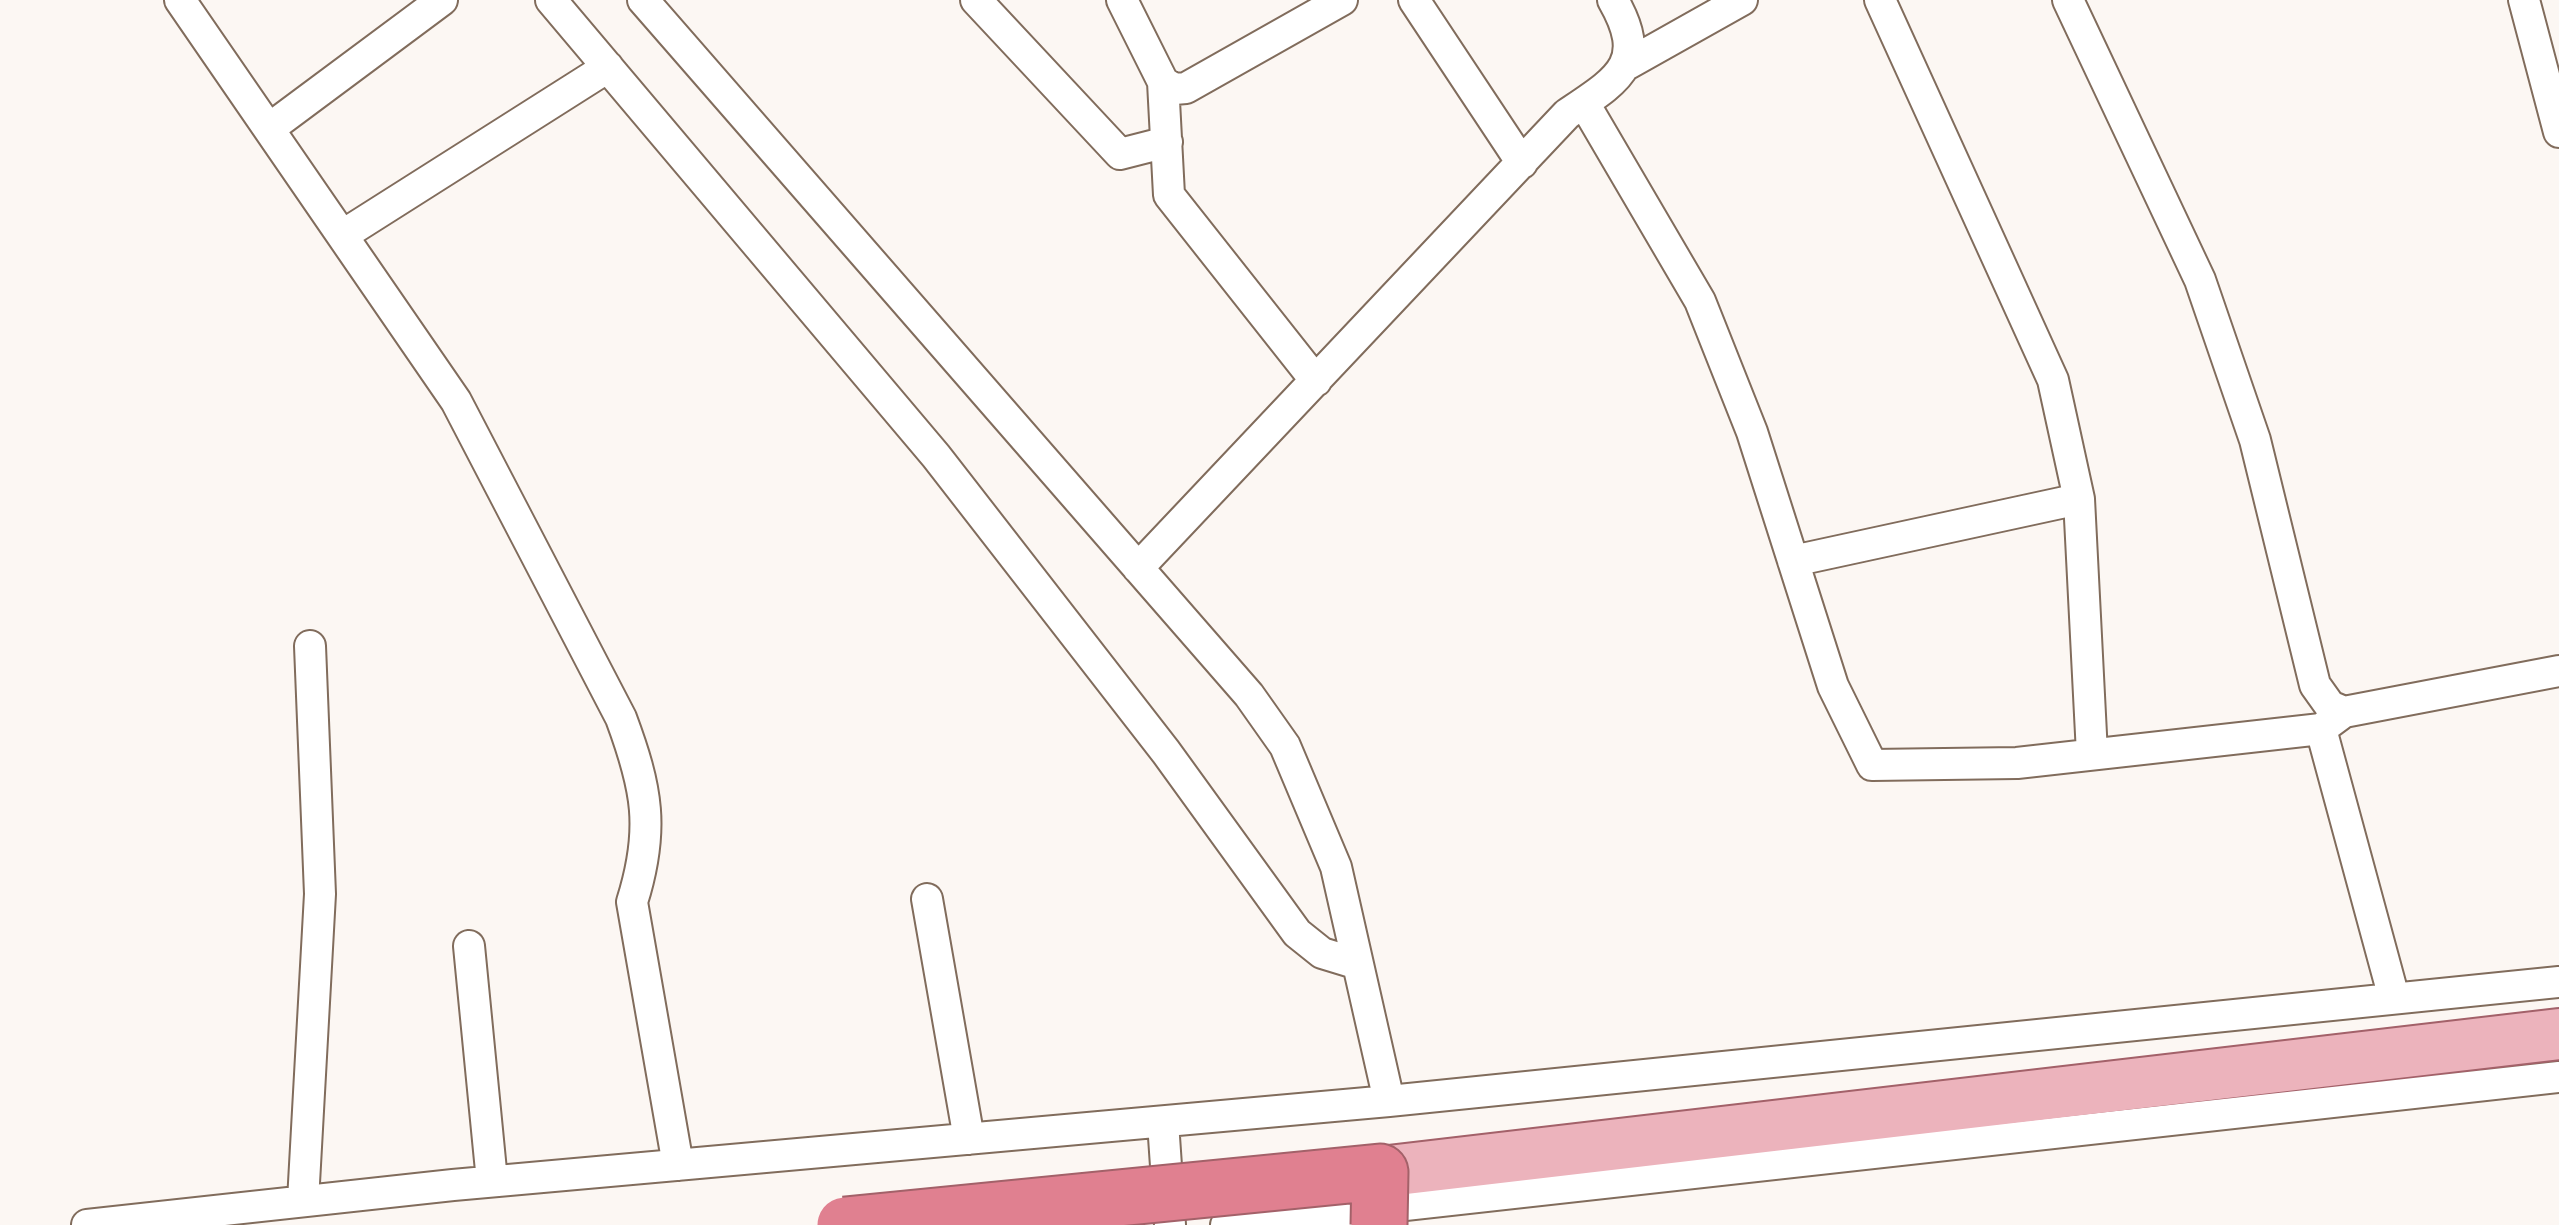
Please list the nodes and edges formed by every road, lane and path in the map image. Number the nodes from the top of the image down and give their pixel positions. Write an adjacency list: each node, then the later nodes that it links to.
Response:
1 (442, 0): 18 (street)
2 (551, 0): 15 (street)
3 (976, 0): 20 (street)
4 (1122, 0): 16 (street)
5 (1414, 0): 21 (street)
6 (1613, 0): 14 (street)
7 (1742, 0): 14 (street)
8 (1880, 0): 24 (street)
9 (2068, 0): 29 (street)
10 (2524, 0): 19 (street)
11 (191, 4): 18 (street)
12 (656, 5): 26 (street)
13 (1322, 5): 16 (street)
14 (1628, 64): 17 (street)
15 (608, 67): 22 (street); 33 (street)
16 (1164, 82): 20 (street)
17 (1584, 103): 21 (street); 25 (street)
18 (270, 128): 22 (street)
19 (2559, 132)
20 (1166, 142): 23 (street)
21 (1522, 163): 23 (street)
22 (343, 236): 41 (street)
23 (1316, 381): 26 (street)
24 (2079, 500): 25 (street); 30 (street)
25 (1794, 561): 30 (street)
26 (1138, 568): 33 (street)
27 (310, 646): 44 (street)
28 (2559, 671): 29 (street)
29 (2332, 721): 30 (street); 35 (street)
30 (2092, 754)
31 (926, 899): 40 (street)
32 (469, 946): 42 (street)
33 (1358, 964): 38 (street)
34 (2559, 982): 35 (street)
35 (2394, 998): 38 (street)
36 (2559, 1034): 43 (main road)
37 (2559, 1077): 48 (street)
38 (1389, 1101): 39 (street)
39 (1163, 1122): 40 (street); 47 (street)
40 (969, 1139): 41 (street)
41 (678, 1165): 42 (street)
42 (492, 1182): 44 (street)
43 (1379, 1199): 46 (highway, bridge)
44 (303, 1201): 45 (street)
45 (87, 1225)
46 (845, 1225)
47 (1170, 1225)
48 (1226, 1225)

